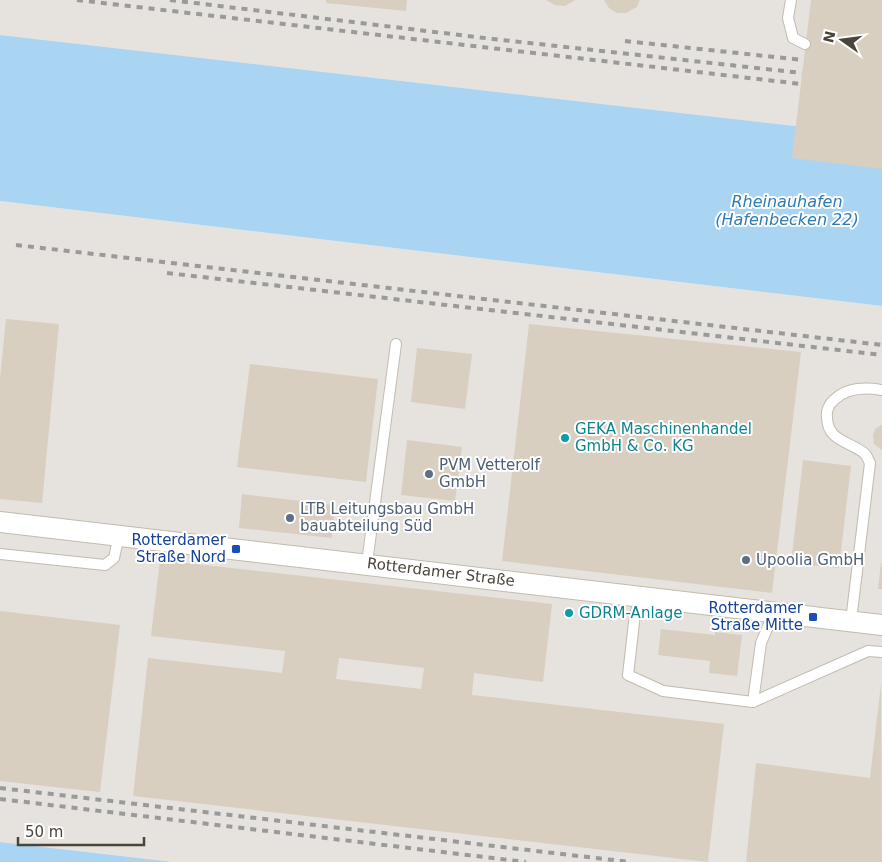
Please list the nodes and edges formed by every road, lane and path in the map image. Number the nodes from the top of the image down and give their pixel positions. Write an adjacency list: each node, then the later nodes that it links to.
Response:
1 (791, 0): 2 (lane)
2 (805, 44)
3 (396, 344): 8 (lane)
4 (882, 390): 11 (lane)
5 (0, 522): 6 (street, Rotterdamer Straße)
6 (119, 535): 7 (lane); 8 (street, Rotterdamer Straße)
7 (0, 554)
8 (367, 564): 9 (street, Rotterdamer Straße)
9 (642, 596): 10 (street, Rotterdamer Straße); 14 (lane)
10 (774, 612): 11 (street, Rotterdamer Straße); 14 (lane)
11 (851, 621): 12 (street, Rotterdamer Straße)
12 (882, 625)
13 (882, 652): 14 (lane)
14 (753, 702)

